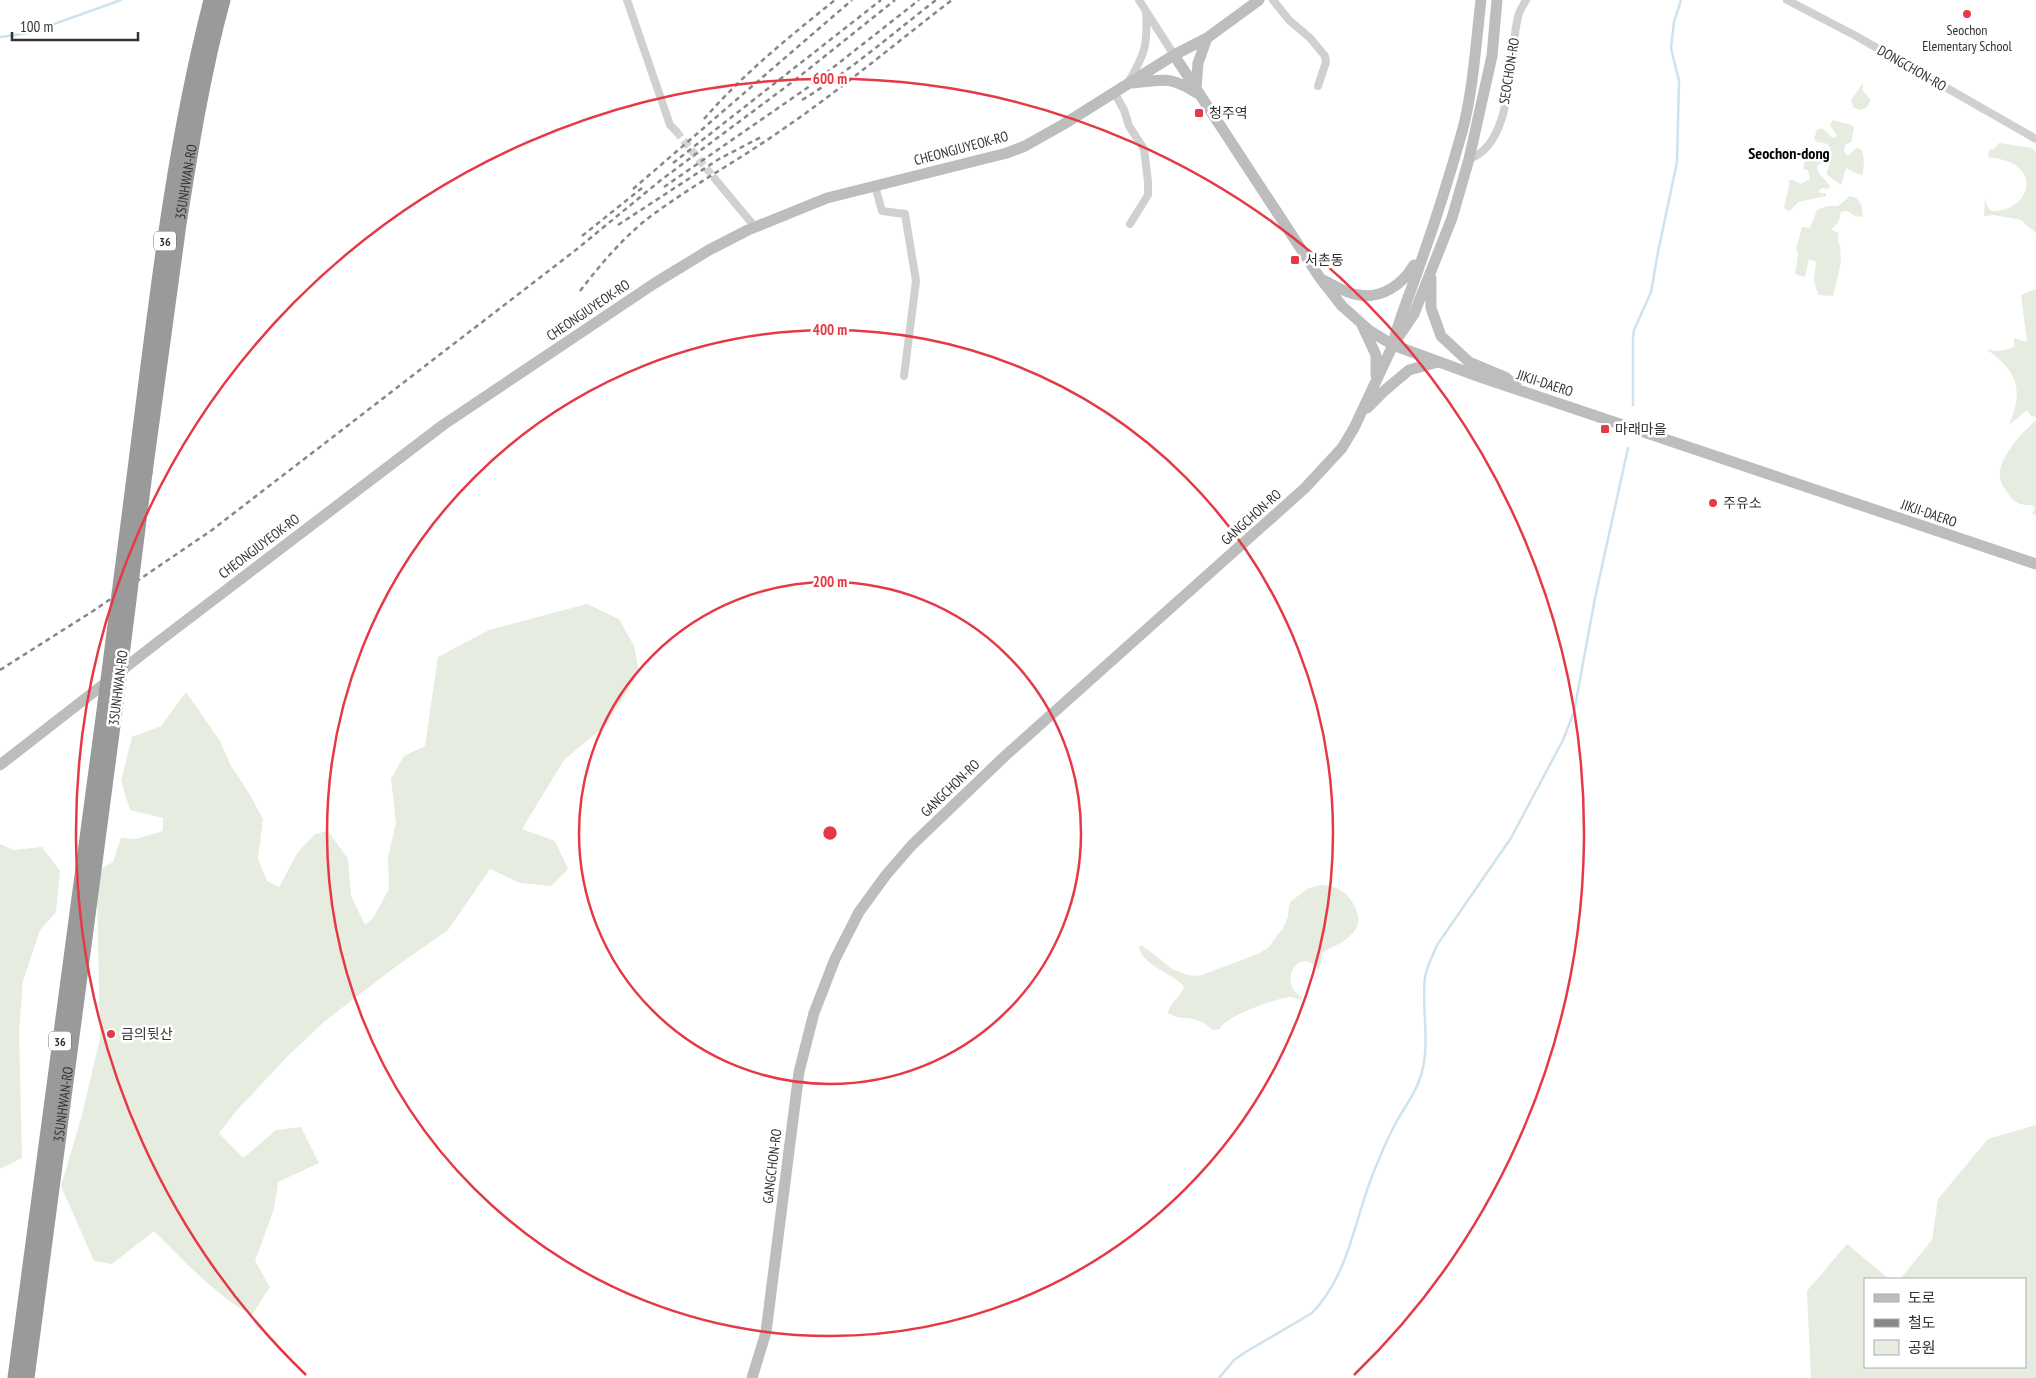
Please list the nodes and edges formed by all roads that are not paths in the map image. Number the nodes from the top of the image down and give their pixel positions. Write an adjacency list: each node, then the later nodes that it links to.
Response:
1 (211, 0): 36 (highway, 3SUNHWAN-RO / 36, bridge)
2 (223, 0): 36 (highway, 3SUNHWAN-RO / 36, bridge)
3 (627, 0): 18 (street)
4 (1259, 0): 12 (main road, CHEONGJUYEOK-RO)
5 (1273, 0): 15 (street)
6 (1481, 0): 25 (main road)
7 (1497, 0): 20 (main road)
8 (1526, 0): 20 (street, SEOCHON-RO)
9 (1787, 0): 19 (street, DONGCHON-RO)
10 (1141, 1): 11 (street)
11 (1146, 12): 13 (street); 14 (street)
12 (1207, 38): 13 (main road, CHEONGJUYEOK-RO); 17 (main road)
13 (1174, 55): 14 (main road, CHEONGJUYEOK-RO); 17 (main road, JIKJI-DAERO)
14 (1127, 84): 16 (main road, CHEONGJUYEOK-RO); 17 (main road)
15 (1318, 86)
16 (1114, 92): 22 (main road, CHEONGJUYEOK-RO); 23 (street)
17 (1199, 92): 27 (main road, JIKJI-DAERO)
18 (676, 131)
19 (2036, 139)
20 (1469, 159): 26 (main road)
21 (715, 179): 24 (street)
22 (875, 186): 24 (main road, CHEONGJUYEOK-RO); 31 (street)
23 (1130, 224)
24 (755, 227): 37 (main road, CHEONGJUYEOK-RO)
25 (1428, 242): 27 (main road); 29 (main road)
26 (1431, 271): 29 (main road); 33 (main road)
27 (1320, 278): 28 (main road, JIKJI-DAERO)
28 (1361, 323): 29 (main road, JIKJI-DAERO); 32 (main road)
29 (1393, 345): 30 (main road, JIKJI-DAERO); 32 (main road, GANGCHON-RO)
30 (1439, 362): 33 (main road, JIKJI-DAERO); 34 (main road)
31 (904, 376)
32 (1375, 382): 34 (main road, GANGCHON-RO)
33 (1522, 391): 35 (main road, JIKJI-DAERO)
34 (1359, 417): 40 (main road, GANGCHON-RO)
35 (2036, 564)
36 (111, 703): 38 (highway, 3SUNHWAN-RO / 36); 39 (highway, 3SUNHWAN-RO / 36)
37 (0, 765)
38 (15, 1378)
39 (27, 1378)
40 (752, 1378)

